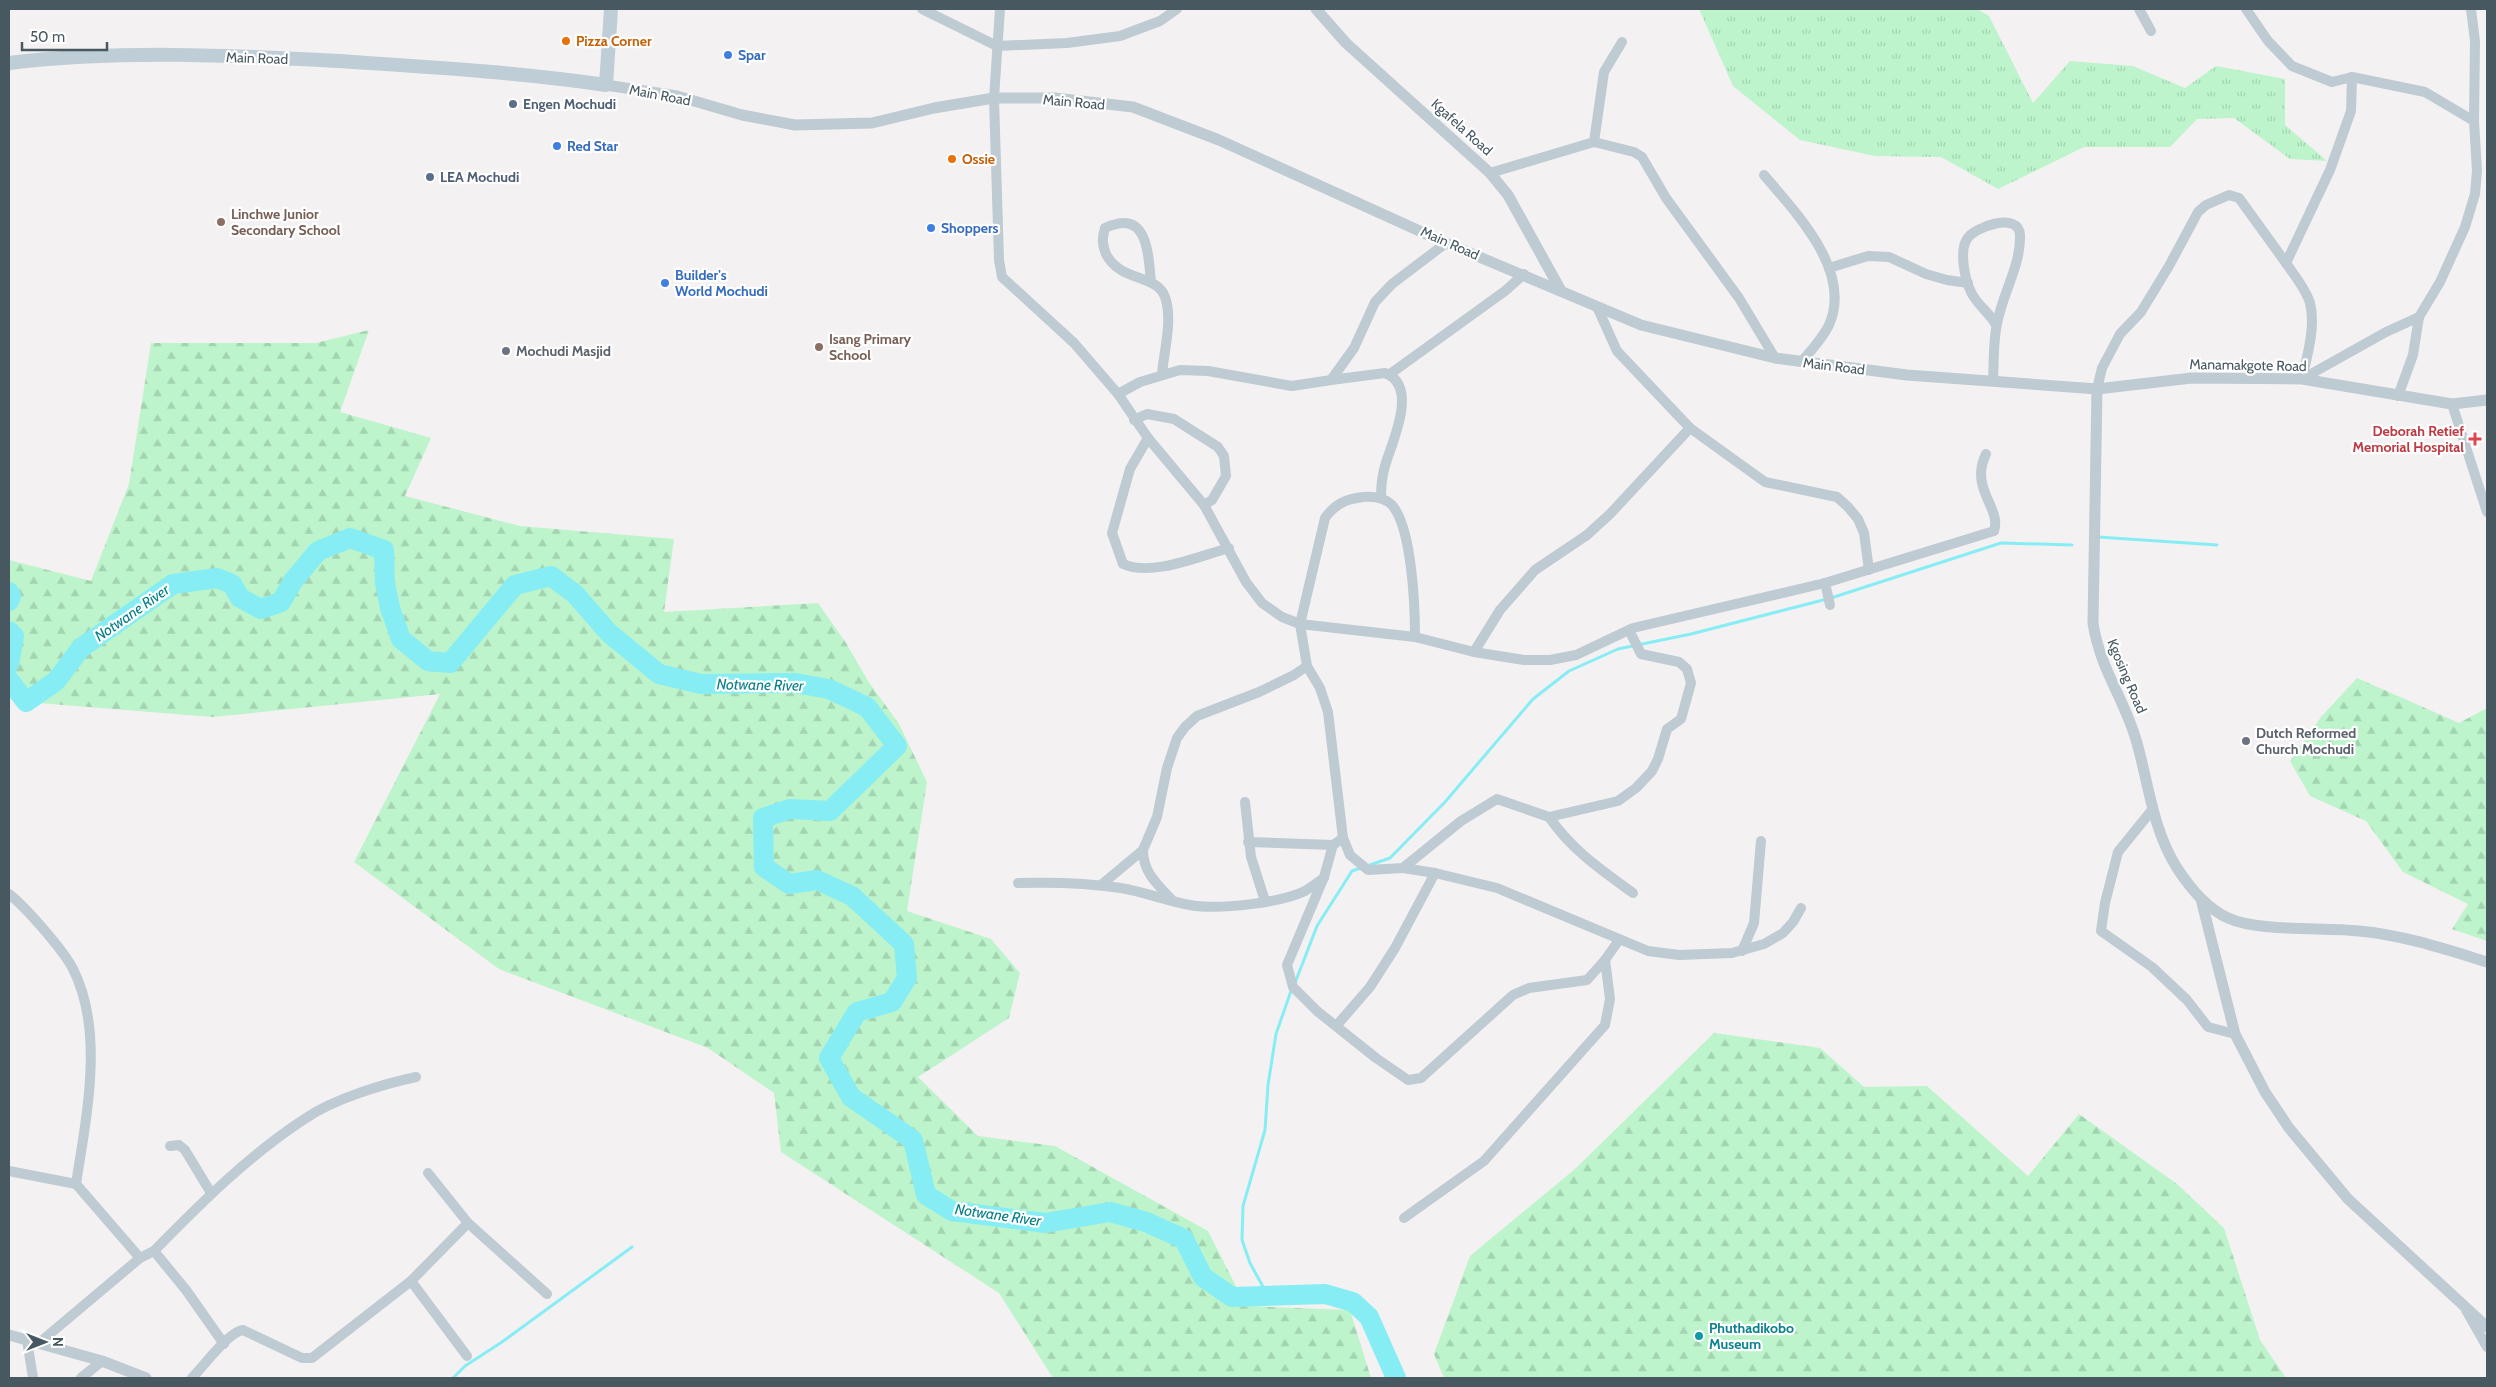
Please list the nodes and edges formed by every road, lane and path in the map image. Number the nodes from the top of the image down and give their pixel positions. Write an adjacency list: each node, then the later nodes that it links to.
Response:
1 (611, 9): 14 (main road)
2 (922, 9): 11 (street)
3 (1000, 9): 11 (street)
4 (1177, 9): 11 (street)
5 (2139, 9): 9 (street)
6 (2246, 9): 13 (street)
7 (2472, 9): 16 (street)
8 (1320, 11): 18 (street, Kgafela Road)
9 (2151, 31)
10 (1622, 42): 17 (street)
11 (997, 46): 15 (street)
12 (9, 63): 14 (main road, Main Road)
13 (2352, 77): 16 (street); 21 (street)
14 (606, 85): 15 (street, Main Road)
15 (994, 98): 20 (street, Main Road); 38 (street)
16 (2474, 121): 28 (street)
17 (1594, 142): 18 (street); 30 (street)
18 (1490, 173): 26 (street, Kgafela Road)
19 (1764, 175): 22 (street)
20 (1446, 242): 23 (street, Main Road); 34 (street)
21 (2286, 263): 35 (street); 37 (street)
22 (1830, 268): 25 (street); 31 (street)
23 (1524, 274): 26 (street, Main Road); 33 (street)
24 (1151, 282): 24 (street); 32 (street)
25 (1968, 283): 29 (street); 29 (street)
26 (1560, 289): 27 (street, Main Road)
27 (1598, 309): 30 (street, Main Road); 43 (street)
28 (2419, 317): 35 (street); 39 (street)
29 (1996, 325): 36 (street)
30 (1775, 358): 31 (street, Main Road)
31 (1802, 362): 36 (street, Main Road)
32 (1162, 374): 34 (street); 38 (street)
33 (1390, 374): 34 (street); 46 (street)
34 (1331, 380)
35 (2302, 380): 37 (street, Manamakgote Road); 39 (street, Manamakgote Road)
36 (1993, 381): 37 (street, Main Road)
37 (2097, 389): 59 (street, Kgosing Road)
38 (1118, 394): 42 (street)
39 (2398, 396): 41 (street, Manamakgote Road)
40 (2487, 400): 41 (street, Manamakgote Road)
41 (2452, 404): 48 (street)
42 (1134, 420): 44 (street); 47 (street)
43 (1690, 428): 50 (street); 56 (street)
44 (1148, 438): 47 (street); 49 (street)
45 (1986, 454): 50 (street)
46 (1381, 497): 53 (street); 55 (street)
47 (1204, 505): 49 (street)
48 (2487, 512)
49 (1229, 548): 53 (street)
50 (1869, 570): 51 (street)
51 (1826, 587): 52 (street); 54 (street)
52 (1830, 605)
53 (1300, 624): 55 (street); 57 (street)
54 (1631, 634): 56 (street); 60 (street)
55 (1416, 637): 56 (street)
56 (1474, 652)
57 (1307, 666): 61 (street); 65 (street)
58 (1245, 802): 63 (street)
59 (2152, 810): 73 (street, Kgosing Road); 82 (street)
60 (1549, 817): 66 (street); 72 (street)
61 (1343, 838): 64 (street); 66 (street)
62 (1761, 841): 78 (street)
63 (1248, 842): 64 (street); 75 (street)
64 (1333, 846): 68 (street)
65 (1143, 850): 70 (street); 74 (street)
66 (1403, 868): 67 (street)
67 (1435, 873): 77 (street); 81 (street)
68 (1324, 877): 75 (street); 81 (street)
69 (1018, 883): 70 (street)
70 (1101, 885): 74 (street)
71 (9, 894): 87 (street)
72 (1633, 894)
73 (2200, 899): 80 (street); 82 (street)
74 (1172, 900): 75 (street)
75 (1265, 901)
76 (1800, 908): 78 (street)
77 (1619, 940): 78 (street); 79 (street)
78 (1742, 951)
79 (1605, 960): 81 (street); 89 (street)
80 (2487, 962)
81 (1337, 1025)
82 (2235, 1034): 95 (street)
83 (416, 1078): 88 (street)
84 (170, 1146): 88 (street)
85 (9, 1171): 87 (street)
86 (428, 1173): 90 (street)
87 (76, 1184): 92 (street)
88 (211, 1193): 91 (street)
89 (1404, 1218)
90 (468, 1223): 93 (street); 94 (street)
91 (154, 1251): 92 (street); 99 (street)
92 (140, 1258): 98 (street)
93 (412, 1281): 99 (street); 101 (street)
94 (547, 1294)
95 (2466, 1309): 96 (street); 100 (street)
96 (2487, 1327)
97 (9, 1335): 98 (street)
98 (33, 1341): 102 (street); 103 (street)
99 (224, 1344): 106 (street)
100 (2487, 1347)
101 (467, 1356)
102 (102, 1361): 104 (street); 105 (street)
103 (32, 1378)
104 (81, 1378)
105 (146, 1378)
106 (192, 1378)

